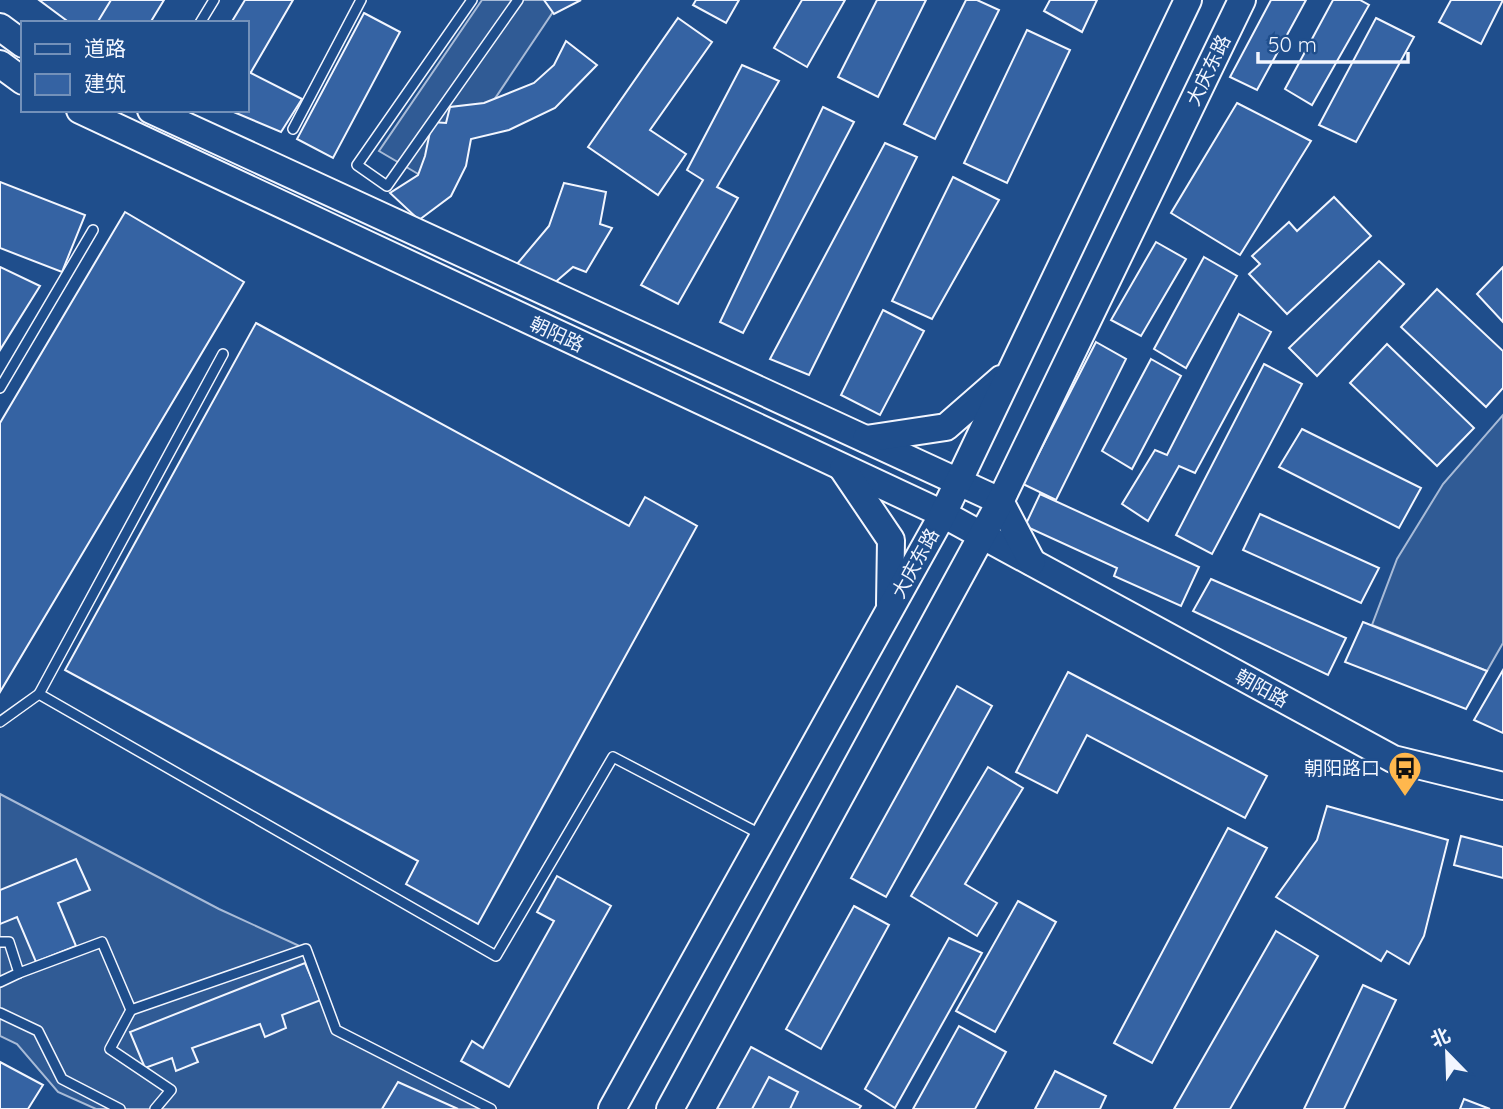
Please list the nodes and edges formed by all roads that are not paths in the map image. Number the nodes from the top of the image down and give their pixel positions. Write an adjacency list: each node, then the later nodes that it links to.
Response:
1 (214, 0): 7 (lane)
2 (361, 0): 14 (lane)
3 (472, 0): 4 (lane)
4 (518, 0)
5 (1188, 0): 17 (main road, 大庆东路)
6 (1242, 0): 22 (main road, 大庆东路)
7 (201, 21)
8 (0, 27): 9 (main road)
9 (21, 43)
10 (0, 64): 11 (main road)
11 (21, 80)
12 (84, 112): 20 (main road, 朝阳路)
13 (155, 112): 19 (main road, 朝阳路)
14 (293, 129)
15 (93, 230): 18 (lane)
16 (223, 354): 27 (lane)
17 (1011, 371): 19 (main road); 21 (main road, 大庆东路)
18 (0, 388)
19 (866, 439): 21 (main road, 朝阳路)
20 (842, 467): 23 (main road, 朝阳路); 26 (main road)
21 (958, 481): 22 (main road, 朝阳路); 23 (main road, 大庆东路)
22 (1000, 501): 24 (main road, 大庆东路); 25 (main road)
23 (943, 514): 24 (main road, 朝阳路); 26 (main road, 大庆东路)
24 (982, 535): 25 (main road, 朝阳路); 40 (main road, 大庆东路)
25 (1032, 562): 29 (main road, 朝阳路)
26 (890, 608): 30 (main road, 大庆东路)
27 (38, 694): 28 (lane); 30 (lane)
28 (0, 722)
29 (1503, 786)
30 (763, 836): 39 (main road, 大庆东路)
31 (0, 942): 32 (lane)
32 (19, 973): 33 (lane); 34 (lane)
33 (0, 982)
34 (131, 1010): 37 (lane); 38 (lane)
35 (0, 1013): 36 (lane)
36 (120, 1109)
37 (155, 1109)
38 (491, 1109)
39 (612, 1109)
40 (670, 1109)

